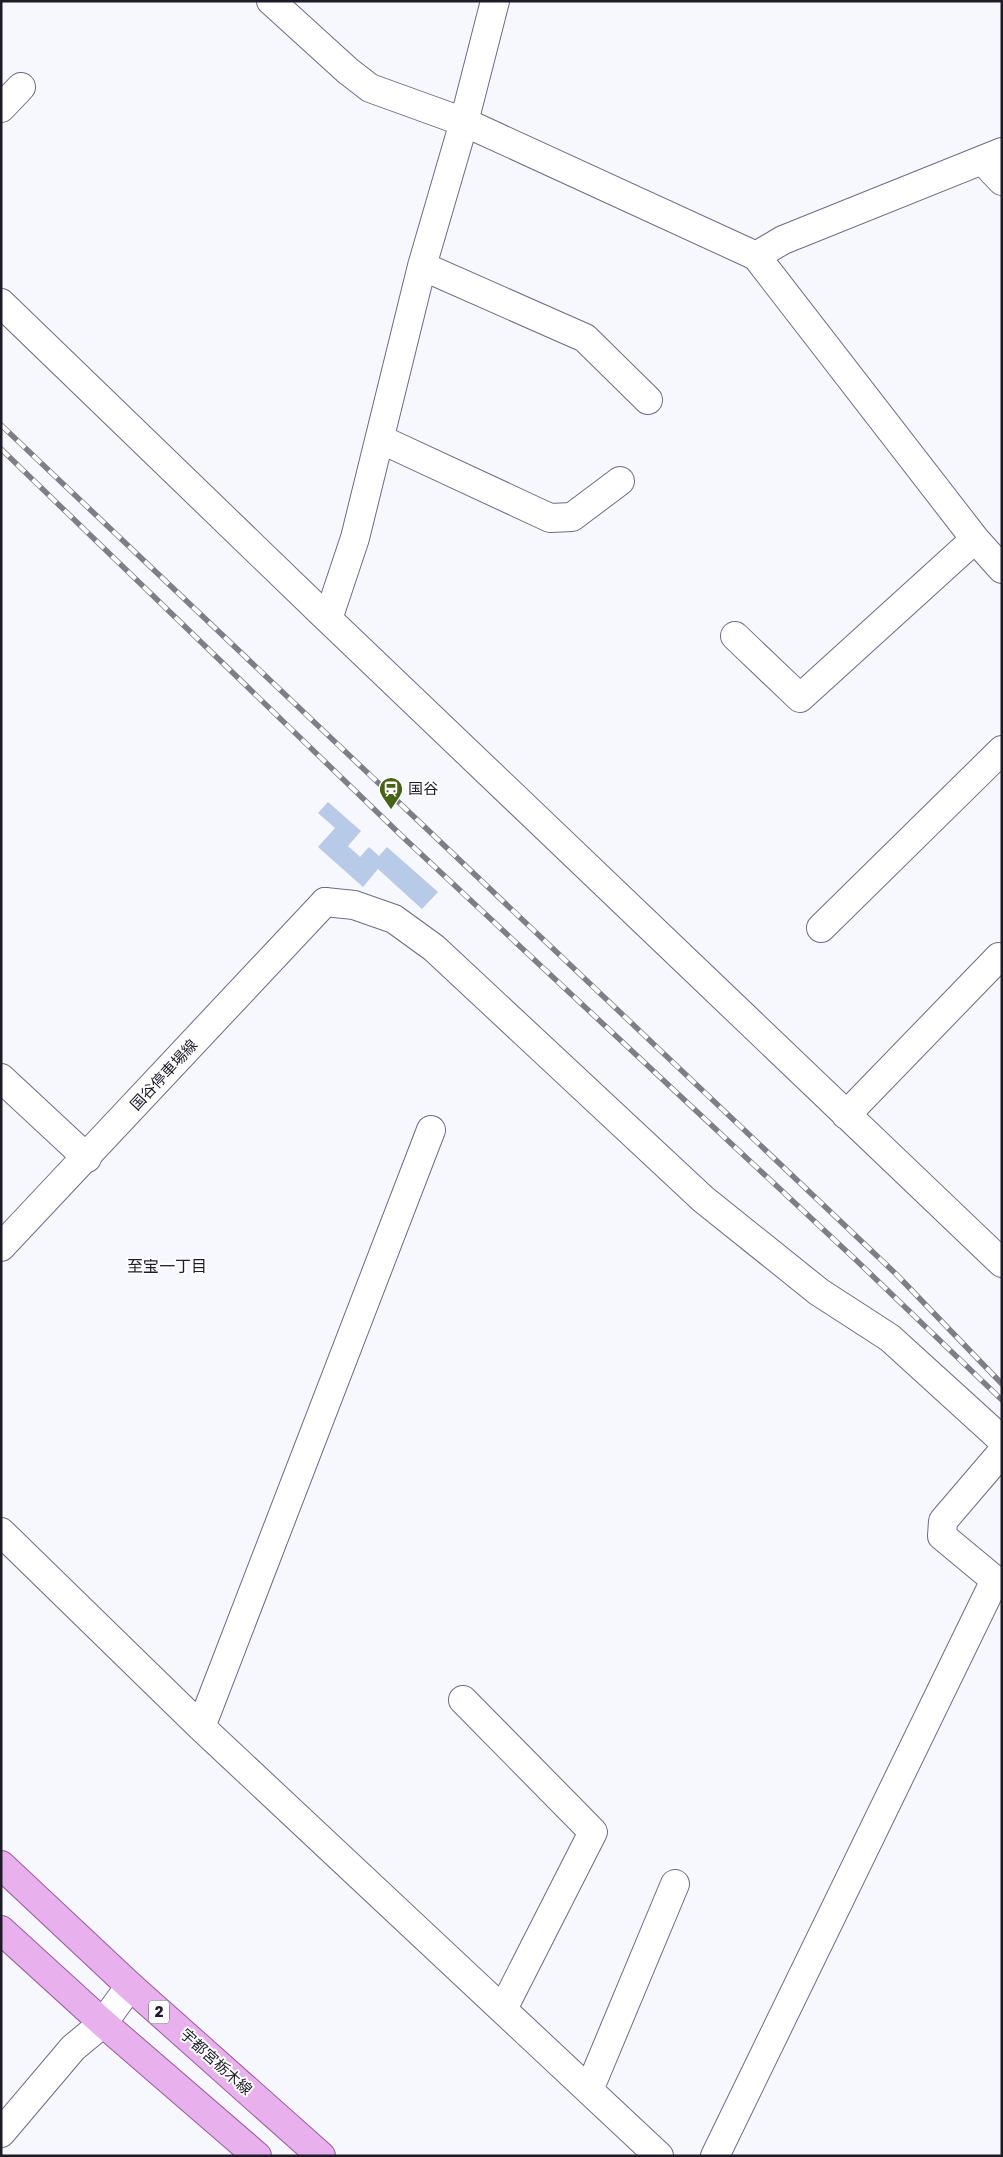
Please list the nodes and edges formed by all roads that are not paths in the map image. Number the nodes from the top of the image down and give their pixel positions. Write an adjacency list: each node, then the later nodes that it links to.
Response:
1 (271, 1): 5 (street)
2 (495, 1): 5 (street)
3 (21, 87): 4 (street)
4 (1, 108)
5 (464, 122): 8 (street); 9 (street)
6 (992, 156): 7 (street); 8 (street)
7 (1002, 180)
8 (756, 256): 14 (street)
9 (422, 266): 11 (street); 12 (street)
10 (1, 303): 16 (street)
11 (648, 400)
12 (380, 439): 13 (street); 16 (street)
13 (620, 481)
14 (975, 539): 15 (street); 17 (street)
15 (1002, 569)
16 (328, 619): 22 (street)
17 (735, 636)
18 (1002, 750): 19 (street)
19 (821, 928)
20 (998, 957): 22 (street)
21 (1, 1078): 24 (street)
22 (846, 1115): 26 (street)
23 (431, 1130): 31 (street)
24 (87, 1158): 25 (street, 国谷停車場線); 27 (street, 国谷停車場線)
25 (1, 1247)
26 (1002, 1263)
27 (1002, 1440)
28 (1002, 1452): 43 (street)
29 (1, 1532): 31 (street)
30 (463, 1700): 36 (street)
31 (201, 1727): 36 (street)
32 (1, 1865): 35 (main road, 宇都宮栃木線 / 2)
33 (676, 1884): 38 (street)
34 (1, 1930): 37 (main road)
35 (130, 1986): 37 (street); 41 (main road, 宇都宮栃木線 / 2)
36 (504, 2009): 38 (street)
37 (103, 2022): 39 (street); 40 (main road)
38 (589, 2090): 42 (street)
39 (1, 2133)
40 (257, 2156)
41 (321, 2156)
42 (659, 2156)
43 (715, 2156)

